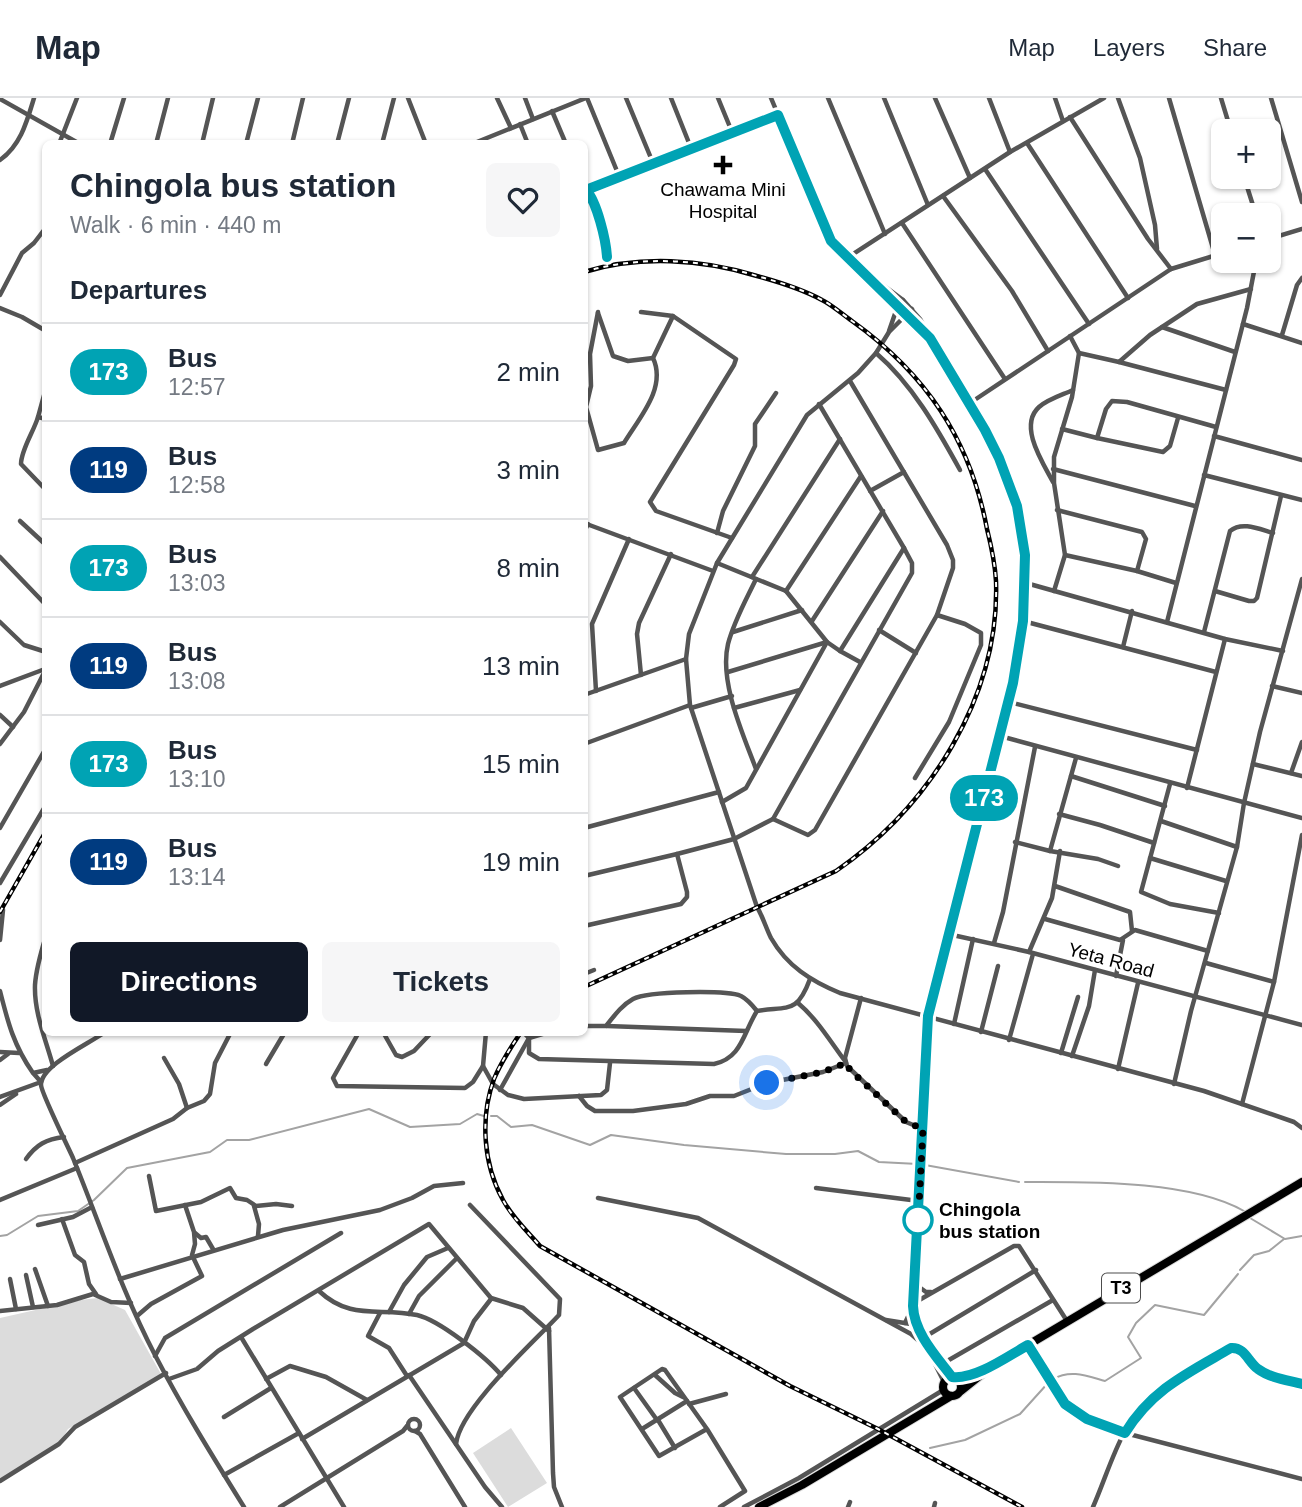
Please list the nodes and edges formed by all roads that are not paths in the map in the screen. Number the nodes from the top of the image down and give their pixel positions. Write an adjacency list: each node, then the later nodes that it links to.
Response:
1 (34, 98): 30 (street)
2 (77, 98): 39 (street)
3 (124, 98): 43 (street)
4 (168, 98): 44 (street)
5 (214, 98): 45 (street)
6 (258, 98): 46 (street)
7 (303, 98): 47 (street)
8 (349, 98): 48 (street)
9 (394, 98): 49 (street)
10 (408, 98): 50 (street)
11 (497, 98): 37 (street)
12 (525, 98): 33 (street)
13 (586, 98): 29 (street); 61 (street)
14 (626, 98): 59 (street)
15 (671, 98): 56 (street)
16 (718, 98): 38 (street)
17 (771, 98): 31 (street)
18 (828, 98): 71 (street)
19 (884, 98): 67 (street)
20 (935, 98): 62 (street)
21 (989, 98): 57 (street)
22 (1055, 98): 35 (street)
23 (1104, 98): 32 (street)
24 (1118, 98): 74 (street)
25 (1170, 98): 73 (street)
26 (1221, 98): 34 (street)
27 (1271, 98): 66 (street)
28 (0, 99): 30 (street)
29 (552, 111): 33 (street); 54 (street)
30 (29, 114): 39 (street); 58 (street)
31 (778, 115): 38 (street); 77 (street)
32 (1070, 117): 35 (street); 74 (street)
33 (533, 119): 36 (street)
34 (1227, 119)
35 (1063, 121): 55 (street)
36 (520, 124): 37 (street); 53 (street)
37 (511, 128): 40 (street)
38 (732, 132): 56 (street)
39 (64, 134): 41 (street); 42 (street)
40 (487, 137): 51 (street); 52 (street)
41 (60, 140)
42 (74, 140)
43 (111, 140)
44 (157, 140)
45 (203, 140)
46 (247, 140)
47 (293, 140)
48 (338, 140)
49 (383, 140)
50 (424, 140)
51 (481, 140)
52 (488, 140)
53 (526, 140)
54 (564, 140)
55 (1027, 143): 57 (street); 85 (street)
56 (691, 148): 59 (street)
57 (1010, 152): 60 (street)
58 (0, 160)
59 (653, 163): 61 (street)
60 (985, 169): 62 (street); 94 (street)
61 (619, 176): 63 (street)
62 (970, 178): 65 (street)
63 (588, 187)
64 (588, 191): 76 (street)
65 (943, 196): 67 (street); 103 (street)
66 (1302, 202)
67 (928, 205): 68 (street)
68 (902, 223): 71 (street); 109 (street)
69 (1302, 229): 72 (street)
70 (42, 232): 83 (street)
71 (885, 234): 77 (street)
72 (1281, 235)
73 (1211, 241)
74 (1157, 250): 79 (street)
75 (1211, 256): 79 (street)
76 (607, 257)
77 (847, 258): 78 (street)
78 (858, 267): 87 (street); 89 (street)
79 (1171, 269): 85 (street)
80 (1254, 273): 82 (street)
81 (1302, 278): 84 (street)
82 (1251, 289): 95 (street); 96 (street)
83 (0, 295)
84 (1294, 295): 86 (street); 99 (street)
85 (1128, 298): 94 (street)
86 (1302, 298)
87 (903, 300): 89 (street); 90 (street)
88 (0, 308): 97 (street)
89 (897, 308): 93 (street); 98 (street)
90 (912, 309): 93 (street); 101 (street)
91 (641, 312): 92 (street)
92 (673, 316): 107 (street); 143 (street)
93 (906, 316): 98 (street); 101 (street)
94 (1089, 324): 100 (street)
95 (1243, 324): 99 (street); 104 (street)
96 (1161, 327): 104 (street); 108 (street)
97 (42, 329)
98 (889, 332): 105 (street)
99 (1282, 335): 102 (street)
100 (1070, 336): 103 (street); 106 (street)
101 (930, 338): 116 (street)
102 (1302, 343)
103 (1048, 351): 109 (street)
104 (1235, 352): 112 (street)
105 (876, 353): 110 (street); 129 (street)
106 (1079, 353): 108 (street); 111 (street)
107 (653, 358): 114 (street); 118 (street)
108 (1118, 362): 112 (street)
109 (1004, 379): 116 (street)
110 (850, 381): 117 (street); 130 (street)
111 (1073, 390): 123 (street); 133 (street)
112 (1226, 390): 122 (street)
113 (776, 393): 143 (street)
114 (588, 399)
115 (42, 402): 119 (street)
116 (970, 403): 157 (street)
117 (819, 404): 126 (street); 145 (street)
118 (588, 414)
119 (38, 416): 120 (street); 134 (street)
120 (42, 418)
121 (1178, 418): 122 (street); 125 (street); 125 (street)
122 (1216, 427): 124 (street)
123 (1062, 429): 125 (street); 128 (street)
124 (1214, 436): 127 (street); 131 (street)
125 (1097, 438)
126 (840, 439): 132 (street); 155 (street)
127 (1302, 460)
128 (1054, 469): 133 (street); 138 (street)
129 (960, 470)
130 (904, 472): 135 (street); 166 (street)
131 (1204, 475): 136 (street); 138 (street)
132 (861, 476): 135 (street); 159 (street)
133 (1054, 482): 139 (street)
134 (42, 486)
135 (870, 491): 140 (street)
136 (1281, 496): 137 (street); 144 (street)
137 (1302, 500)
138 (1195, 506): 158 (street)
139 (1057, 510): 150 (street); 154 (street)
140 (883, 511): 148 (street); 167 (street)
141 (20, 521): 147 (street)
142 (588, 524): 146 (street)
143 (717, 533): 145 (street)
144 (1273, 533): 161 (street); 161 (street)
145 (732, 538): 152 (street)
146 (629, 539): 149 (street); 191 (street)
147 (42, 541)
148 (904, 548): 171 (street); 178 (street)
149 (671, 554): 153 (street); 186 (street)
150 (1065, 555): 154 (street); 160 (street)
151 (0, 557): 162 (street)
152 (717, 563): 153 (street); 155 (street)
153 (713, 571): 181 (street)
154 (1138, 571): 158 (street)
155 (754, 578): 159 (street); 172 (street)
156 (1302, 579): 163 (street)
157 (1026, 583): 160 (street); 168 (street)
158 (1176, 583): 170 (street)
159 (786, 591): 164 (street)
160 (1054, 591): 165 (street)
161 (1215, 591): 173 (street)
162 (42, 601)
163 (1299, 602): 179 (street)
164 (802, 610): 167 (street); 172 (street)
165 (1132, 611): 170 (street); 176 (street)
166 (937, 615): 180 (street); 213 (street)
167 (812, 621): 175 (street)
168 (1023, 621): 176 (street); 195 (street)
169 (0, 622): 177 (street)
170 (1167, 622): 173 (street)
171 (878, 630): 180 (street); 182 (street)
172 (732, 632): 184 (street)
173 (1204, 632): 174 (street)
174 (1225, 639): 179 (street); 185 (street)
175 (827, 642): 178 (street); 184 (street); 190 (street)
176 (1123, 647): 185 (street)
177 (42, 651)
178 (840, 651): 182 (street)
179 (1283, 651): 189 (street)
180 (916, 653): 223 (street)
181 (686, 659): 186 (street); 196 (street)
182 (860, 662): 223 (street)
183 (42, 670): 188 (street)
184 (728, 672): 194 (street)
185 (1216, 672): 205 (street)
186 (641, 675): 191 (street)
187 (42, 677): 199 (street)
188 (0, 686)
189 (1272, 686): 192 (street); 208 (street)
190 (801, 689): 197 (street); 209 (street)
191 (596, 691): 193 (street)
192 (1302, 693)
193 (588, 694)
194 (732, 695): 196 (street); 197 (street)
195 (1009, 702): 200 (street); 205 (street)
196 (691, 707): 202 (street); 216 (street)
197 (734, 708): 209 (street)
198 (0, 715): 199 (street)
199 (13, 727): 203 (street)
200 (1000, 736): 204 (street); 246 (street)
201 (1302, 742): 210 (street)
202 (588, 743)
203 (0, 744)
204 (1035, 747): 207 (street); 229 (street)
205 (1196, 750): 215 (street)
206 (42, 755): 226 (street)
207 (1076, 758): 211 (street); 214 (street)
208 (1253, 764): 210 (street); 218 (street)
209 (756, 769): 217 (street)
210 (1292, 773): 212 (street)
211 (1071, 776): 219 (street); 221 (street)
212 (1302, 776)
213 (915, 778)
214 (1170, 784): 215 (street); 219 (street)
215 (1187, 788): 218 (street)
216 (719, 792): 217 (street); 225 (street)
217 (722, 802): 228 (street)
218 (1244, 803): 222 (street); 231 (street)
219 (1165, 806): 224 (street)
220 (42, 812): 239 (street)
221 (1059, 814): 230 (street); 232 (street)
222 (1302, 818)
223 (773, 819): 228 (street)
224 (1161, 821): 230 (street); 231 (street)
225 (588, 827)
226 (0, 828)
227 (1302, 835): 261 (street)
228 (734, 839): 234 (street); 260 (street)
229 (1016, 842): 232 (street); 250 (street)
230 (1154, 843): 235 (street)
231 (1237, 847): 238 (street)
232 (1050, 851): 233 (street)
233 (1060, 851): 236 (street); 240 (street)
234 (677, 854): 237 (street); 244 (street)
235 (1150, 858): 238 (street); 242 (street)
236 (1118, 866)
237 (588, 876)
238 (1227, 881): 242 (street)
239 (0, 883)
240 (1055, 886): 243 (street); 245 (street)
241 (4, 911): 248 (street)
242 (1219, 913): 252 (street)
243 (1045, 919): 249 (street); 253 (street)
244 (588, 925)
245 (1132, 930): 249 (street); 252 (street)
246 (948, 934): 247 (street, Yeta Road); 269 (street)
247 (973, 939): 250 (street, Yeta Road); 271 (street)
248 (0, 940)
249 (1123, 940): 259 (street)
250 (994, 943): 253 (street, Yeta Road)
251 (42, 950): 276 (street)
252 (1208, 951): 254 (street)
253 (1031, 953): 257 (street, Yeta Road); 289 (street)
254 (1206, 963): 261 (street); 264 (street)
255 (998, 966): 277 (street)
256 (594, 970): 258 (street)
257 (1095, 970): 259 (street, Yeta Road); 294 (street)
258 (588, 972)
259 (1116, 976): 262 (street, Yeta Road)
260 (810, 979): 265 (street); 267 (street)
261 (1274, 982): 270 (street)
262 (1138, 983): 264 (street, Yeta Road); 302 (street)
263 (0, 991): 291 (street)
264 (1196, 996): 270 (street, Yeta Road); 305 (street)
265 (861, 998): 269 (street); 298 (street)
266 (1078, 998): 293 (street)
267 (798, 1003): 268 (street); 298 (street)
268 (757, 1011): 274 (street); 275 (street)
269 (928, 1016): 271 (street); 314 (street)
270 (1265, 1016): 272 (street, Yeta Road); 310 (street)
271 (954, 1024): 277 (street)
272 (1302, 1025)
273 (588, 1026): 274 (street)
274 (606, 1026): 275 (street)
275 (746, 1031): 297 (street)
276 (42, 1032)
277 (981, 1032): 289 (street)
278 (43, 1036): 301 (street)
279 (98, 1036): 301 (street)
280 (229, 1036): 312 (street)
281 (283, 1036): 299 (street)
282 (357, 1036): 300 (street)
283 (386, 1036): 284 (street)
284 (428, 1036)
285 (486, 1036): 300 (street)
286 (528, 1036): 288 (street)
287 (536, 1036): 288 (street)
288 (530, 1038): 297 (street); 307 (street)
289 (1009, 1040): 293 (street)
290 (0, 1052): 292 (street)
291 (19, 1052): 292 (street); 303 (street)
292 (8, 1054): 296 (street)
293 (1061, 1054): 294 (street)
294 (1072, 1056): 302 (street)
295 (164, 1058): 312 (street)
296 (0, 1060)
297 (610, 1062): 308 (street)
298 (846, 1062): 308 (street); 314 (street)
299 (266, 1064)
300 (483, 1066): 307 (street)
301 (50, 1068): 303 (street); 304 (street)
302 (1118, 1069): 305 (street)
303 (33, 1073): 304 (street)
304 (41, 1082): 306 (street); 315 (street)
305 (1174, 1084): 310 (street)
306 (22, 1090): 309 (street); 311 (street)
307 (500, 1090): 308 (street)
308 (579, 1096)
309 (0, 1097)
310 (1242, 1104): 313 (street)
311 (0, 1105)
312 (187, 1108): 317 (street)
313 (1302, 1128)
314 (923, 1129): 324 (street)
315 (64, 1137): 316 (street); 317 (street)
316 (26, 1159)
317 (76, 1166): 323 (street); 328 (street)
318 (149, 1176): 325 (street)
319 (1302, 1182): 362 (highway, T3)
320 (463, 1183): 334 (street)
321 (816, 1188): 324 (street)
322 (598, 1198): 360 (street)
323 (0, 1200)
324 (919, 1200): 344 (street)
325 (186, 1205): 326 (street); 332 (street)
326 (254, 1205): 329 (street); 334 (street)
327 (470, 1205): 364 (street)
328 (92, 1206): 330 (street); 343 (street)
329 (292, 1206)
330 (62, 1219): 331 (street); 347 (street)
331 (38, 1225)
332 (194, 1232): 336 (street); 337 (street)
333 (341, 1233): 370 (street)
334 (258, 1236): 336 (street)
335 (448, 1248): 338 (street); 345 (street); 356 (street)
336 (213, 1249): 337 (street)
337 (192, 1255): 343 (street); 359 (street)
338 (457, 1258): 348 (street); 358 (street)
339 (35, 1269): 352 (street)
340 (1036, 1270): 346 (street); 349 (street); 367 (street)
341 (26, 1275): 353 (street)
342 (10, 1279): 354 (street)
343 (120, 1279): 350 (street)
344 (915, 1284): 346 (street); 351 (street)
345 (319, 1291): 357 (street); 366 (street)
346 (932, 1292): 351 (street)
347 (96, 1294): 350 (street); 352 (street)
348 (491, 1298): 364 (street); 368 (street)
349 (1053, 1300): 362 (street); 372 (street)
350 (131, 1303): 359 (street)
351 (913, 1305): 361 (street); 363 (street)
352 (48, 1306): 353 (street)
353 (33, 1307): 354 (street)
354 (16, 1309): 355 (street)
355 (0, 1311)
356 (388, 1312): 357 (street); 358 (street)
357 (380, 1313): 375 (street)
358 (409, 1314): 368 (street)
359 (137, 1316): 370 (street)
360 (885, 1320): 361 (street); 365 (street)
361 (906, 1320): 363 (street); 365 (street)
362 (1067, 1321): 369 (highway, T3)
363 (916, 1325): 367 (street)
364 (548, 1327): 374 (street); 407 (street)
365 (905, 1330): 367 (street)
366 (241, 1337): 377 (street); 378 (street)
367 (922, 1339): 372 (street)
368 (464, 1343): 374 (street); 375 (street)
369 (1028, 1345): 371 (highway, T3); 394 (street)
370 (155, 1356): 373 (street)
371 (1000, 1361): 379 (highway, T3); 383 (highway, T3)
372 (940, 1366): 379 (street); 379 (street)
373 (166, 1373): 377 (street); 401 (street)
374 (501, 1374): 396 (street)
375 (408, 1376): 386 (street); 396 (street)
376 (655, 1376): 382 (street); 387 (street); 387 (street)
377 (169, 1379): 398 (street)
378 (266, 1379): 381 (street); 386 (street)
379 (947, 1383): 383 (highway); 385 (highway); 388 (highway, T3); 409 (street)
380 (1302, 1384): 394 (street)
381 (271, 1388): 389 (street); 393 (street)
382 (634, 1388): 390 (street); 391 (street)
383 (960, 1392): 385 (highway, T3)
384 (726, 1394): 387 (street)
385 (951, 1396): 388 (highway, T3)
386 (368, 1401): 395 (street)
387 (687, 1401): 390 (street); 392 (street)
388 (922, 1414): 410 (highway, T3)
389 (224, 1417)
390 (657, 1420): 391 (street); 397 (street)
391 (642, 1429): 397 (street)
392 (707, 1429): 397 (street); 408 (street)
393 (299, 1433): 395 (street); 398 (street)
394 (1125, 1433): 400 (street); 411 (street)
395 (302, 1439): 399 (street)
396 (456, 1444): 406 (street)
397 (675, 1448)
398 (224, 1475): 402 (street)
399 (326, 1479): 403 (street); 404 (street); 405 (street)
400 (1302, 1479)
401 (0, 1481)
402 (244, 1507)
403 (280, 1507)
404 (344, 1507)
405 (465, 1507)
406 (502, 1507)
407 (562, 1507)
408 (720, 1507)
409 (744, 1507)
410 (759, 1507)
411 (1093, 1507)

